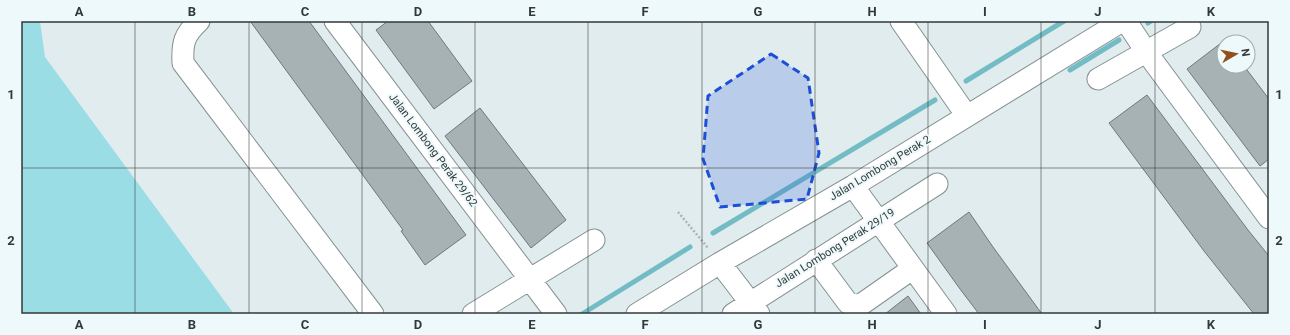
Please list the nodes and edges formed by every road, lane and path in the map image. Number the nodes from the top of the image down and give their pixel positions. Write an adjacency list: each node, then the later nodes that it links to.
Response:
1 (199, 21): 21 (street)
2 (335, 21): 19 (street, Jalan Lombong Perak 29/62)
3 (901, 21): 9 (street)
4 (1122, 21): 9 (street, Jalan Lombong Perak 2)
5 (1126, 21): 7 (street)
6 (1190, 27): 7 (street)
7 (1147, 53): 8 (street); 13 (street)
8 (1098, 79)
9 (968, 116): 11 (street, Jalan Lombong Perak 2)
10 (937, 184): 14 (street, Jalan Lombong Perak 29/19)
11 (853, 186): 14 (street); 17 (street, Jalan Lombong Perak 2)
12 (678, 212): 17 (path)
13 (1269, 218)
14 (877, 221): 16 (street, Jalan Lombong Perak 29/19); 18 (street)
15 (594, 240): 19 (street)
16 (816, 260): 18 (street); 20 (street, Jalan Lombong Perak 29/19)
17 (720, 263): 20 (street); 24 (street, Jalan Lombong Perak 2)
18 (912, 269): 26 (street)
19 (530, 280): 22 (street); 23 (street, Jalan Lombong Perak 29/62)
20 (755, 308): 25 (street, Jalan Lombong Perak 29/19)
21 (373, 314)
22 (473, 314)
23 (556, 314)
24 (637, 314)
25 (733, 314)
26 (946, 314)

